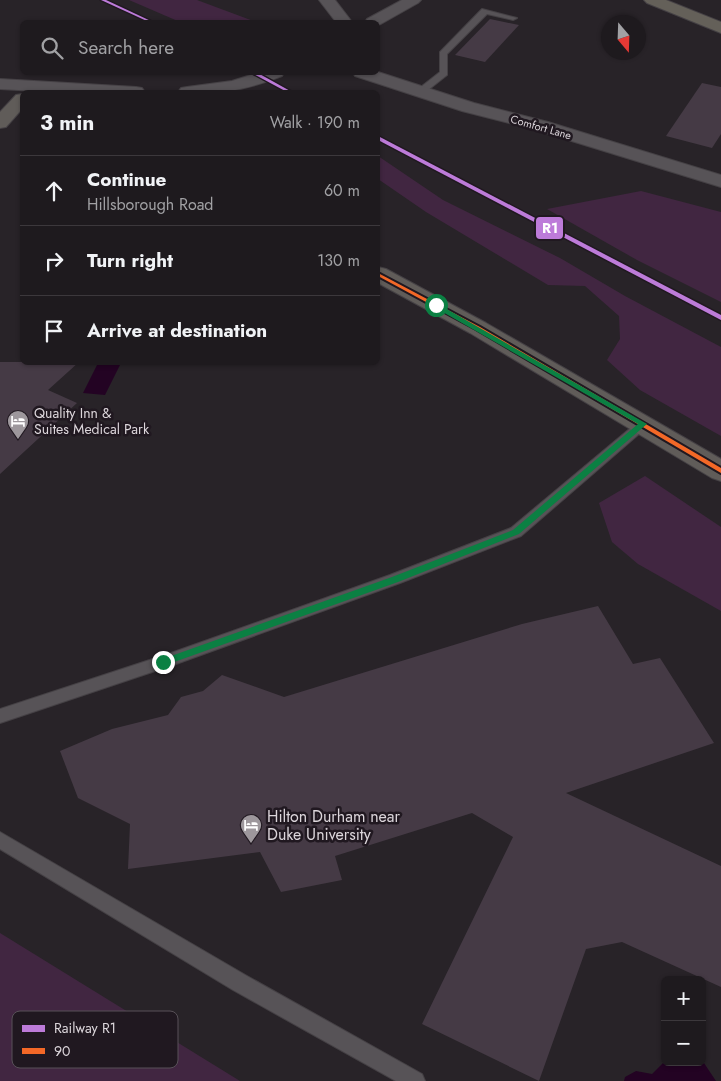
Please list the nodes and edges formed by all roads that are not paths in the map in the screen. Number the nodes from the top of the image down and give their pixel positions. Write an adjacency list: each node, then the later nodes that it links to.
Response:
1 (327, 0): 5 (street)
2 (413, 0): 6 (street)
3 (652, 0): 7 (highway)
4 (513, 18): 13 (lane)
5 (342, 20)
6 (377, 20)
7 (721, 28)
8 (268, 75): 12 (street)
9 (370, 75): 13 (street, Comfort Lane)
10 (0, 84): 11 (street)
11 (20, 90)
12 (203, 90)
13 (420, 92): 16 (street, Comfort Lane)
14 (20, 105): 15 (main road)
15 (5, 127)
16 (721, 181)
17 (380, 275): 18 (main road)
18 (643, 424): 19 (main road); 20 (lane)
19 (721, 471)
20 (0, 716)
21 (0, 840): 22 (lane)
22 (416, 1081)

